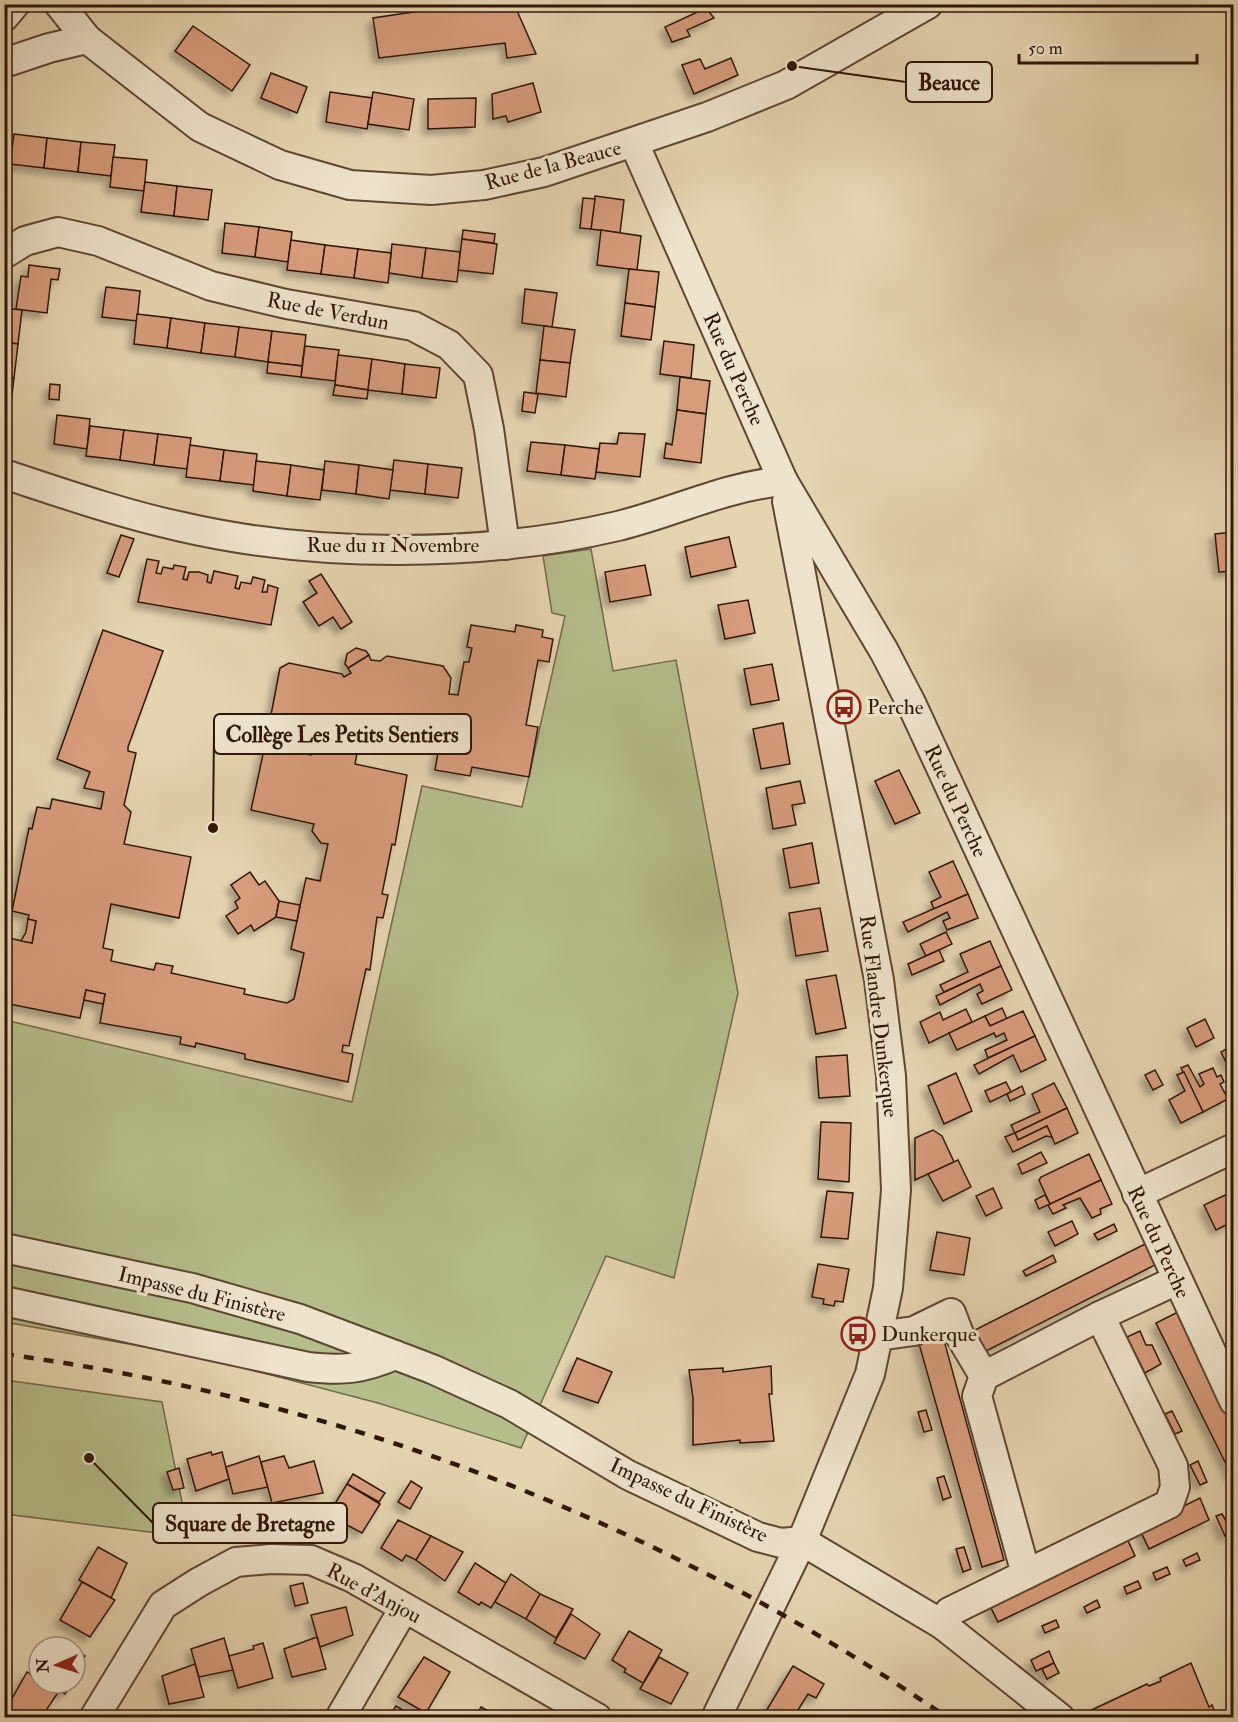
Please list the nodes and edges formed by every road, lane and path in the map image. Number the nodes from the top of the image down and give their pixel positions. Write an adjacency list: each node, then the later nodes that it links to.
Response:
1 (15, 4): 4 (street)
2 (59, 4): 5 (street, Rue de la Beauce)
3 (928, 4): 7 (street, Rue de la Beauce)
4 (4, 17)
5 (87, 39): 6 (street); 7 (street, Rue de la Beauce)
6 (4, 63)
7 (634, 143): 10 (street, Rue du Perche)
8 (4, 254): 11 (street, Rue de Verdun)
9 (4, 474): 11 (street, Rue du 11 Novembre)
10 (783, 481): 11 (street, Rue du 11 Novembre); 13 (street, Rue du Perche); 18 (street, Rue Flandre Dunkerque)
11 (505, 545)
12 (1233, 1148): 13 (street)
13 (1137, 1194): 15 (street, Rue du Perche)
14 (4, 1248): 19 (street, Impasse du Finistère)
15 (1177, 1280): 17 (street); 21 (street, Rue du Perche)
16 (4, 1301): 19 (street)
17 (1100, 1316): 20 (street); 23 (street)
18 (878, 1336): 20 (street); 22 (street, Rue Flandre Dunkerque)
19 (395, 1355): 22 (street, Impasse du Finistère)
20 (984, 1376): 23 (street)
21 (1233, 1401)
22 (802, 1541): 25 (street); 29 (street, Rue Flandre Dunkerque)
23 (1026, 1574): 25 (street)
24 (404, 1608): 26 (street, Rue d'Anjou); 27 (street); 28 (street, Rue d'Anjou)
25 (943, 1625): 30 (street)
26 (94, 1718)
27 (340, 1718)
28 (597, 1718)
29 (716, 1718)
30 (1060, 1718)

